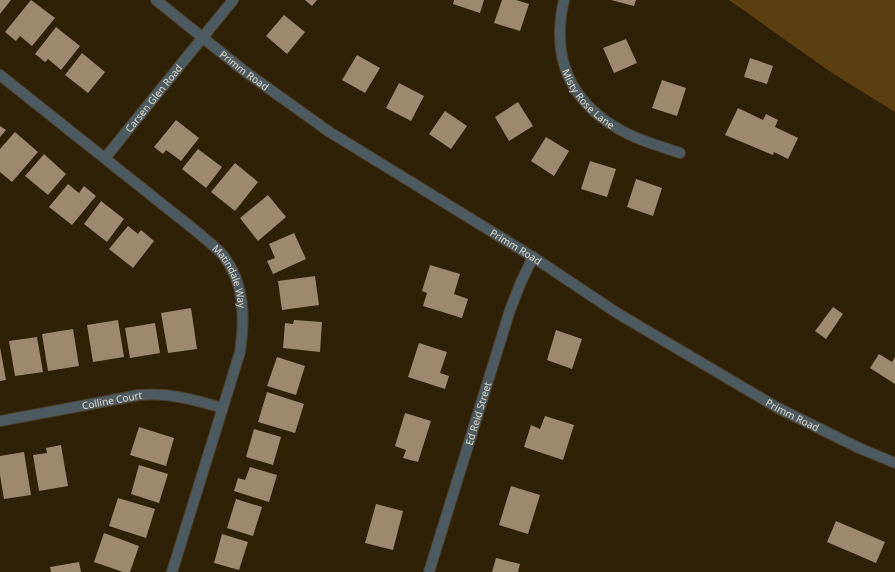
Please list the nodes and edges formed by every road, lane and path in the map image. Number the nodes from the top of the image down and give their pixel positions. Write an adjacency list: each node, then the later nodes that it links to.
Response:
1 (156, 0): 4 (street, Primm Road)
2 (233, 0): 4 (street, Carsen Glen Road)
3 (564, 0): 6 (street, Misty Rose Lane)
4 (202, 38): 7 (street, Carsen Glen Road); 8 (street, Primm Road)
5 (0, 75): 7 (street, Matindale Way)
6 (680, 153)
7 (105, 158): 9 (street, Matindale Way)
8 (533, 257): 11 (street, Primm Road); 13 (street, Ed Reid Street)
9 (223, 408): 10 (street, Colline Court); 12 (street, Matindale Way)
10 (0, 421)
11 (895, 463)
12 (172, 572)
13 (429, 572)

